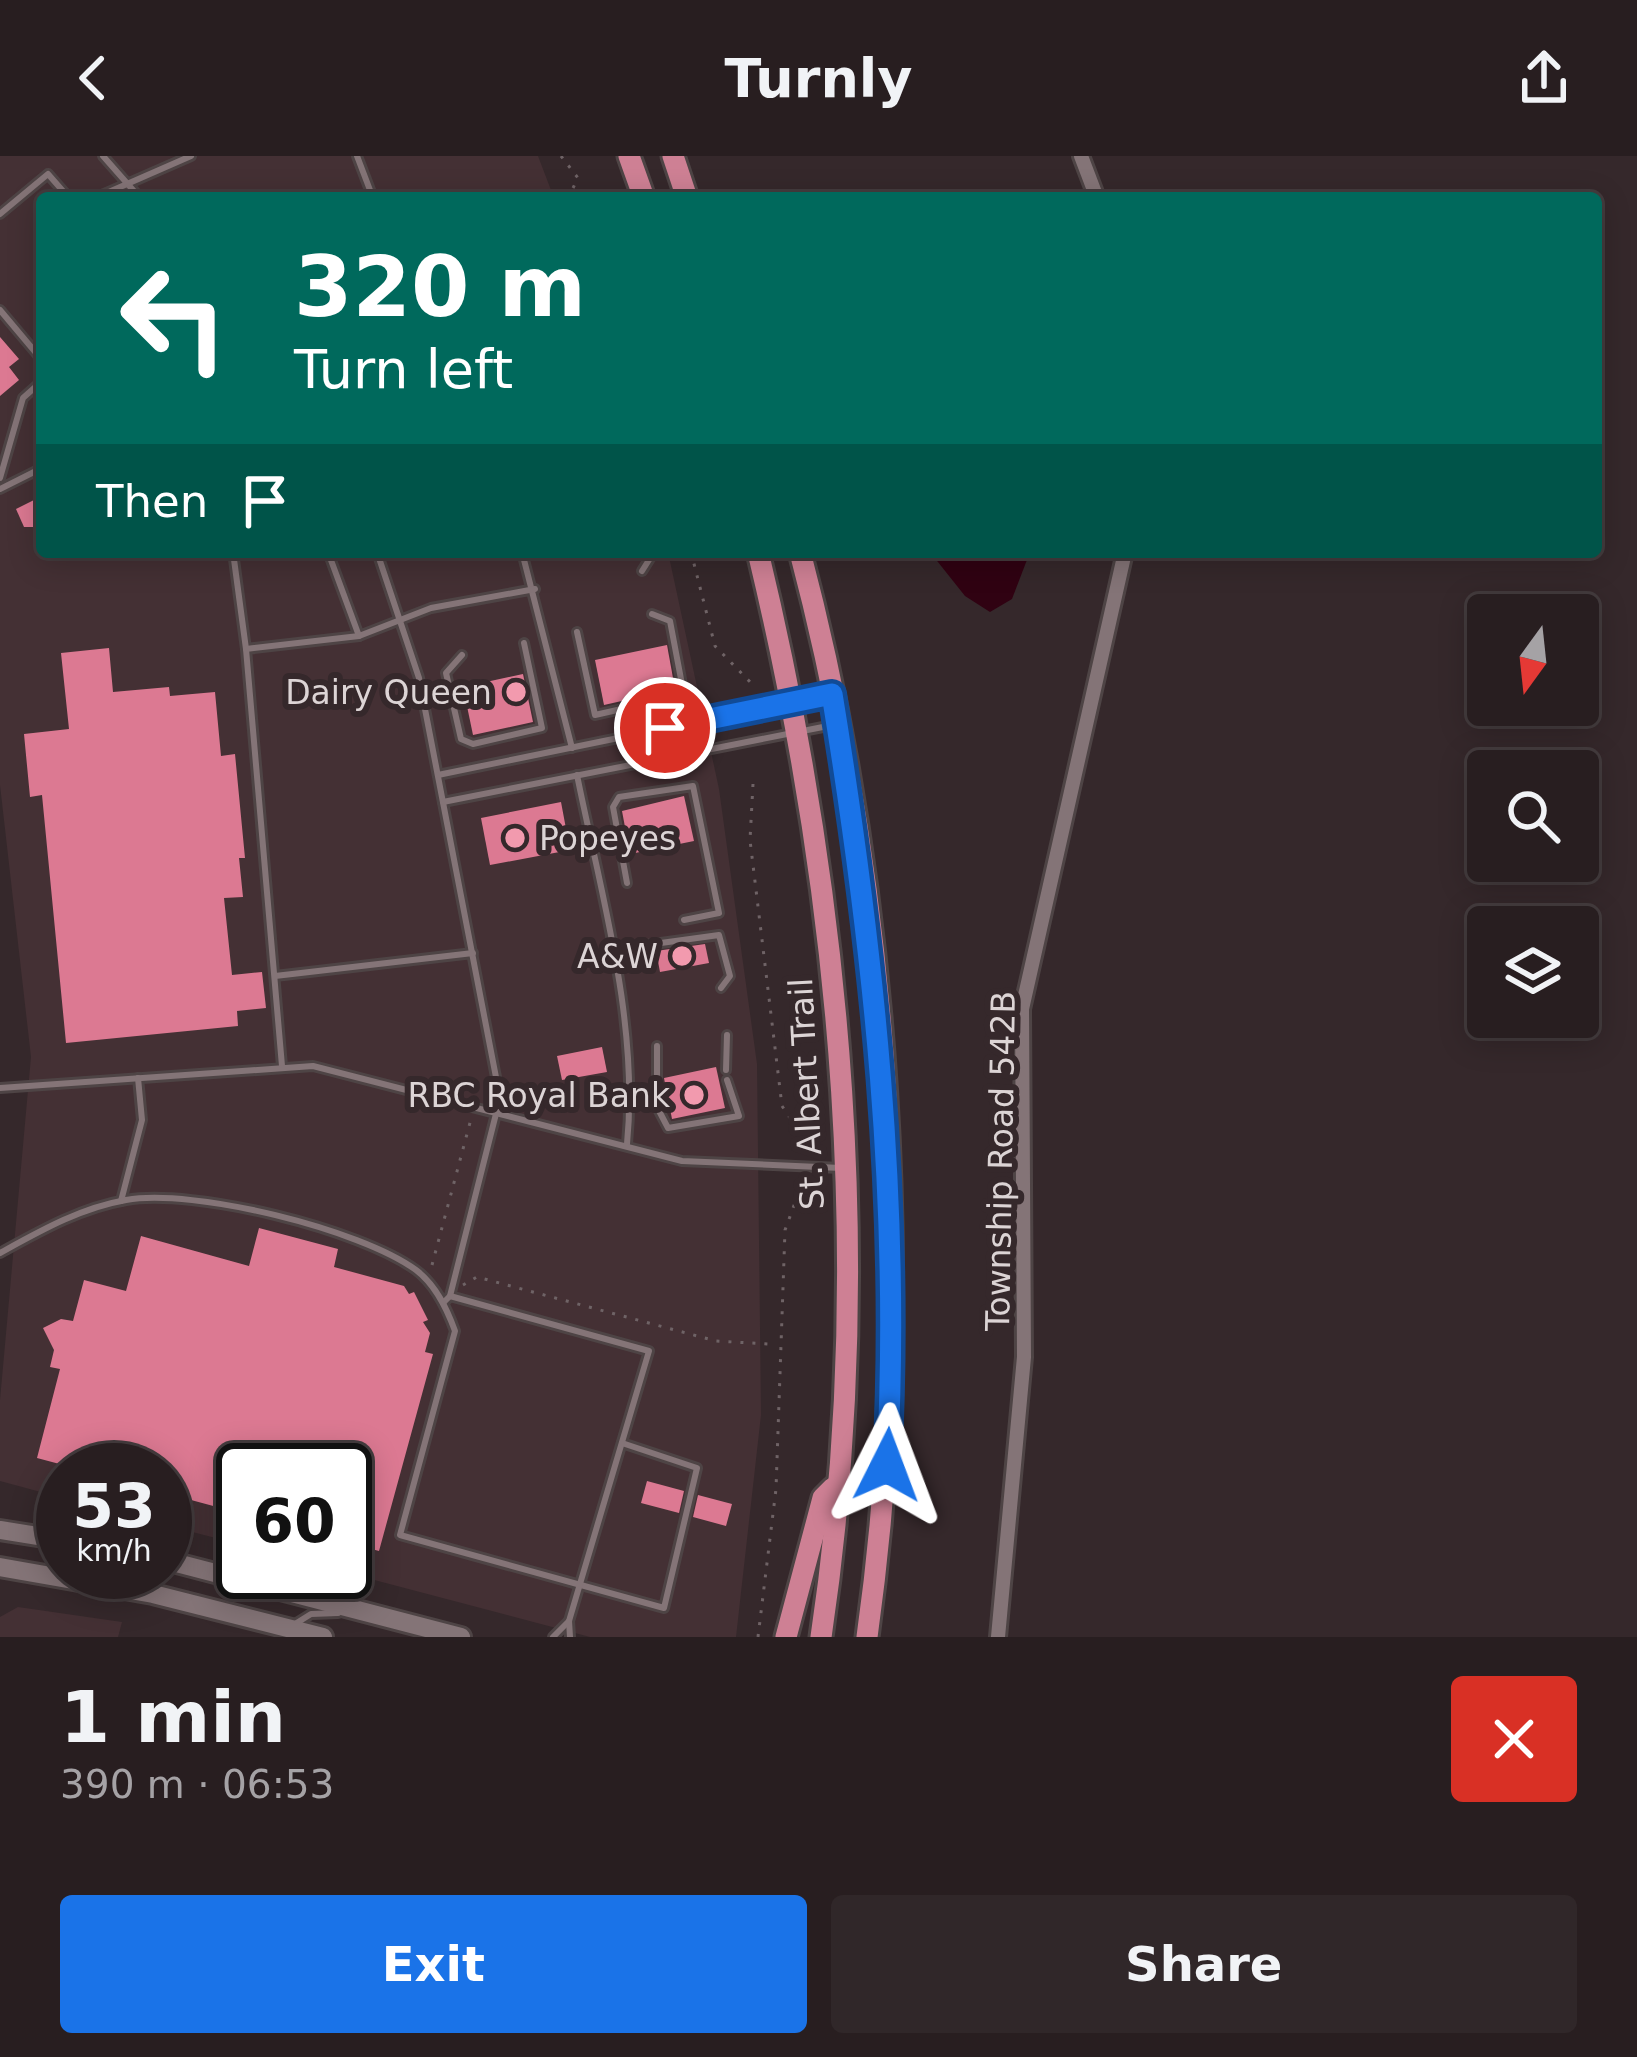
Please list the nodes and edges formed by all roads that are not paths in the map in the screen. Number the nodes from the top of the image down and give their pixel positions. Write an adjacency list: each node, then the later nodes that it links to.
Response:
1 (103, 156): 7 (lane)
2 (191, 156): 7 (lane)
3 (357, 156): 11 (lane)
4 (629, 156): 12 (main road)
5 (673, 156): 13 (main road)
6 (1082, 156): 14 (street)
7 (128, 184): 9 (lane); 10 (lane)
8 (64, 192): 15 (lane)
9 (102, 192)
10 (135, 192)
11 (371, 192)
12 (642, 192)
13 (686, 192)
14 (1095, 192)
15 (0, 214)
16 (0, 310): 17 (lane)
17 (36, 353)
18 (36, 387): 20 (lane)
19 (36, 471): 21 (lane)
20 (0, 478)
21 (0, 489)
22 (234, 558): 37 (lane)
23 (330, 558): 35 (lane)
24 (379, 558): 33 (lane)
25 (524, 558): 31 (lane)
26 (650, 558): 30 (lane)
27 (759, 558): 40 (main road, St. Albert Trail)
28 (801, 558): 39 (main road)
29 (1124, 558): 84 (street, Township Road 542B)
30 (642, 571)
31 (535, 589): 33 (lane); 43 (lane)
32 (652, 614): 34 (lane)
33 (402, 619): 35 (lane); 44 (lane)
34 (577, 632)
35 (359, 636): 37 (lane)
36 (524, 643): 38 (lane)
37 (246, 649): 51 (lane)
38 (462, 655)
39 (832, 694): 40 (lane); 41 (main road)
40 (793, 701): 42 (main road, St. Albert Trail); 43 (lane)
41 (837, 725): 42 (lane); 83 (main road)
42 (798, 730): 45 (lane); 62 (main road, St. Albert Trail)
43 (572, 748): 44 (lane)
44 (437, 775): 46 (lane)
45 (577, 775): 46 (lane); 49 (lane)
46 (443, 802): 50 (lane)
47 (627, 883): 48 (lane)
48 (684, 920)
49 (610, 950): 52 (lane); 61 (lane)
50 (473, 952): 51 (lane); 60 (lane)
51 (274, 976): 55 (lane)
52 (721, 988)
53 (727, 1035): 56 (lane)
54 (657, 1046): 58 (lane)
55 (282, 1066): 57 (lane); 60 (lane)
56 (726, 1070)
57 (138, 1078): 59 (lane); 63 (lane)
58 (727, 1080)
59 (0, 1088)
60 (500, 1110): 61 (lane); 65 (lane)
61 (627, 1146): 62 (lane)
62 (846, 1168): 68 (main road, St. Albert Trail)
63 (121, 1201): 64 (lane); 66 (lane)
64 (0, 1253)
65 (451, 1294): 66 (lane); 67 (lane)
66 (443, 1303): 73 (lane)
67 (622, 1443): 73 (lane); 73 (lane)
68 (838, 1484): 81 (main road); 82 (main road, St. Albert Trail)
69 (0, 1530): 70 (main road)
70 (36, 1536)
71 (0, 1567): 76 (main road)
72 (192, 1567): 75 (main road)
73 (580, 1585): 74 (lane)
74 (569, 1621): 79 (lane); 80 (lane)
75 (407, 1623): 76 (lane); 78 (main road)
76 (290, 1633): 77 (main road)
77 (323, 1637)
78 (461, 1637)
79 (554, 1637)
80 (570, 1637)
81 (786, 1637)
82 (821, 1637)
83 (867, 1637)
84 (998, 1637)

